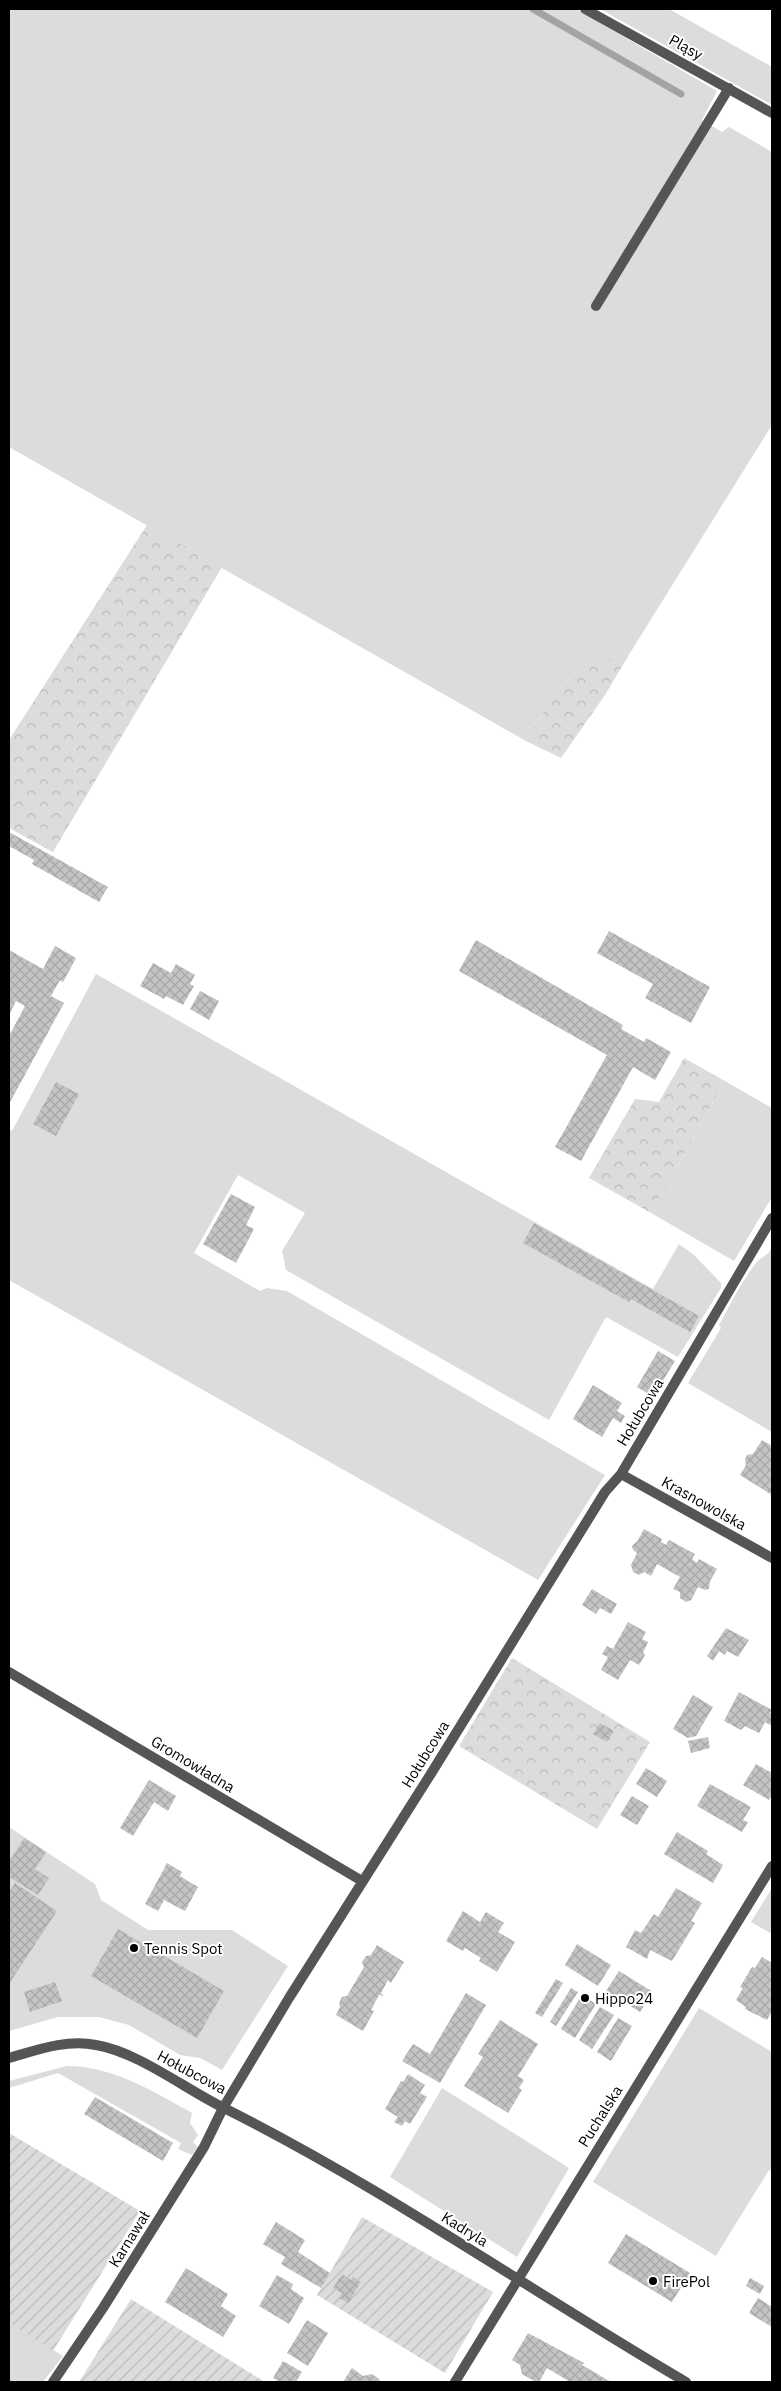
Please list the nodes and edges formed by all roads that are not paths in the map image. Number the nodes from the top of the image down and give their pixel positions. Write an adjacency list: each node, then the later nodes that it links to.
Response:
1 (585, 9): 2 (street, Pląsy)
2 (729, 88): 3 (street, Pląsy); 4 (street)
3 (772, 113)
4 (596, 306)
5 (772, 1218): 6 (street, Hołubcowa)
6 (620, 1474): 7 (street, Krasnowolska); 10 (street, Hołubcowa)
7 (772, 1558)
8 (9, 1672): 10 (street, Gromowładna)
9 (772, 1866): 13 (street, Puchalska)
10 (362, 1881): 12 (street, Hołubcowa)
11 (9, 2058): 12 (street, Hołubcowa)
12 (224, 2108): 13 (street, Kadryla); 14 (street, Karnawał)
13 (518, 2280): 15 (street, Puchalska); 16 (street, Kadryla)
14 (53, 2382)
15 (455, 2382)
16 (686, 2382)

